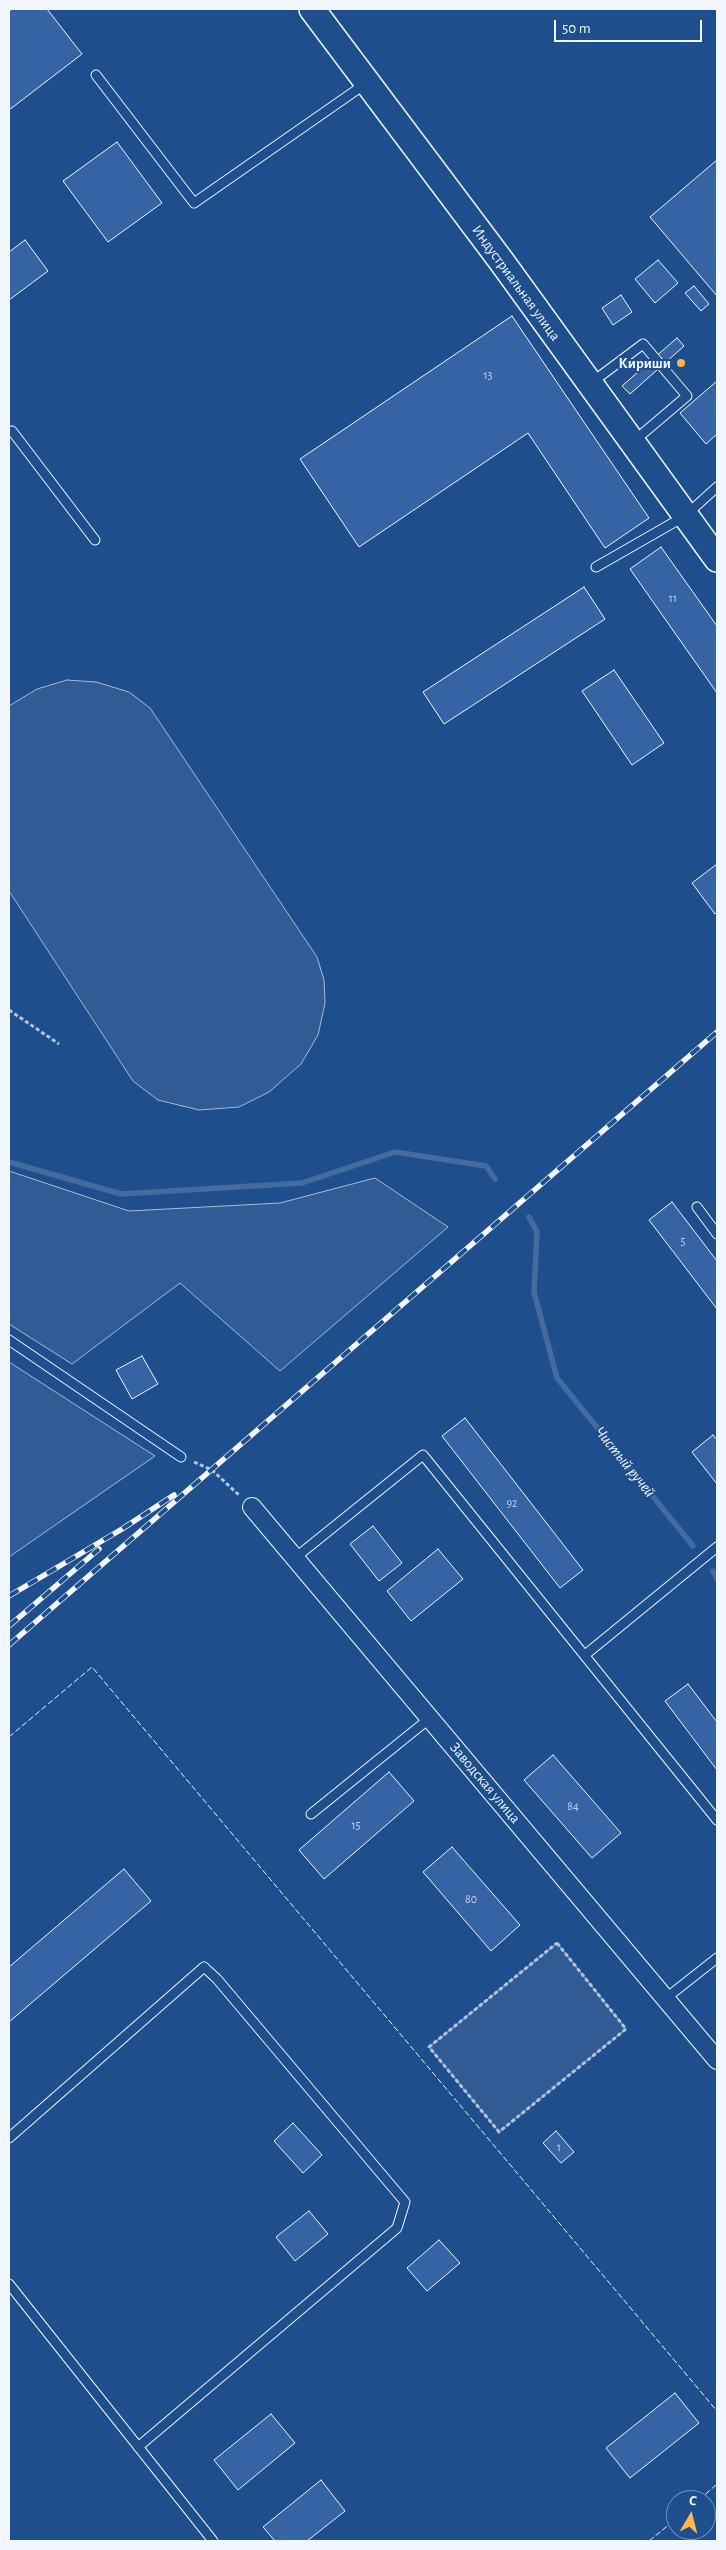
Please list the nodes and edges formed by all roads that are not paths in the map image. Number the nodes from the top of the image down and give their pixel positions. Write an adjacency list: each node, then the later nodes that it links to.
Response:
1 (312, 9): 3 (main road, Индустриальная улица)
2 (96, 75): 3 (lane)
3 (366, 83): 4 (main road, Индустриальная улица)
4 (589, 384): 6 (main road, Индустриальная улица); 6 (lane)
5 (12, 432): 9 (lane)
6 (634, 442): 8 (main road, Индустриальная улица)
7 (717, 487): 8 (lane)
8 (686, 516): 10 (main road, Индустриальная улица); 11 (lane)
9 (95, 540)
10 (717, 559)
11 (596, 567)
12 (697, 1207): 13 (lane)
13 (717, 1234)
14 (9, 1340): 15 (lane)
15 (181, 1457)
16 (252, 1507): 18 (street, Заводская улица)
17 (717, 1547): 19 (lane)
18 (295, 1558): 19 (lane); 20 (street, Заводская улица)
19 (585, 1655): 22 (lane)
20 (430, 1718): 21 (lane); 24 (street, Заводская улица)
21 (311, 1814)
22 (717, 1820)
23 (717, 1958): 24 (lane)
24 (666, 1999): 25 (street, Заводская улица)
25 (717, 2058)
26 (9, 2138): 28 (lane)
27 (9, 2284): 28 (lane)
28 (138, 2447): 29 (lane)
29 (213, 2541)

